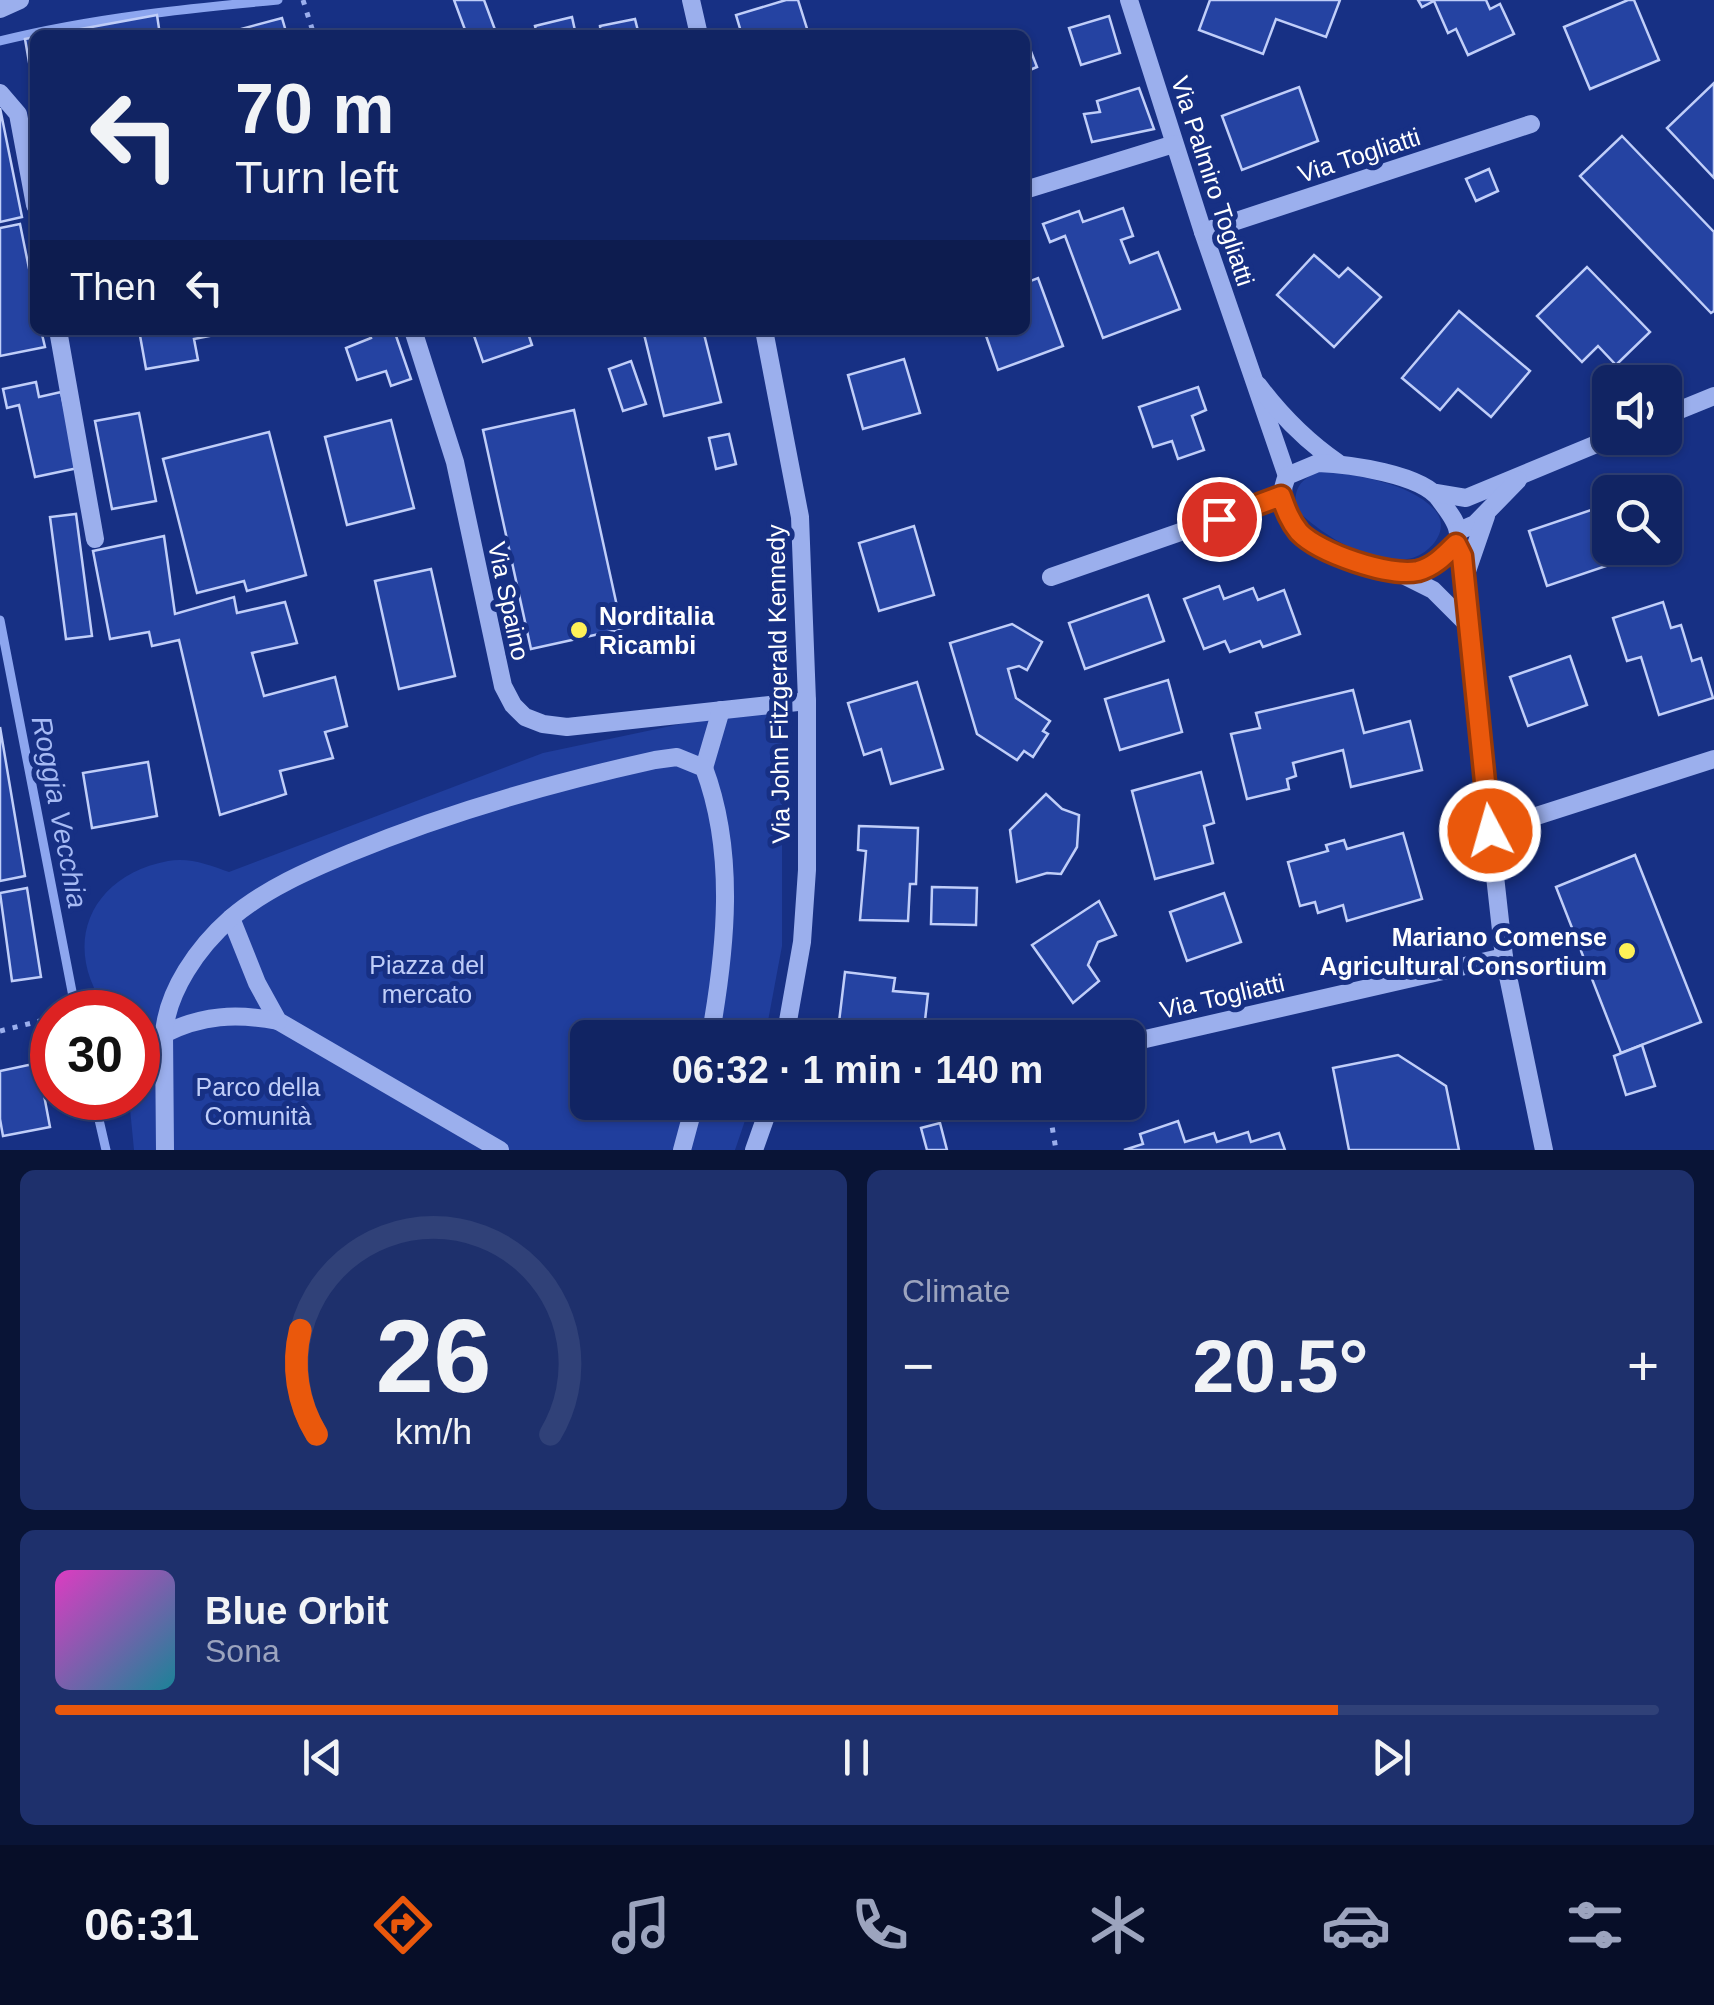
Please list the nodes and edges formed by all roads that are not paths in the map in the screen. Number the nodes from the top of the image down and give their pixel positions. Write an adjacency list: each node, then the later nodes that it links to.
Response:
1 (20, 0): 4 (street)
2 (691, 0): 5 (street)
3 (1130, 0): 8 (street, Via Palmiro Togliatti)
4 (0, 9)
5 (698, 30)
6 (0, 94): 9 (street)
7 (1531, 124): 11 (street, Via Togliatti)
8 (1174, 144): 10 (street); 11 (street, Via Palmiro Togliatti)
9 (30, 178)
10 (1030, 188)
11 (1203, 232): 15 (street, Via Palmiro Togliatti)
12 (59, 335): 26 (street)
13 (415, 335): 32 (street, Via Spaino)
14 (765, 335): 31 (street, Via John Fitzgerald Kennedy)
15 (1252, 377): 19 (street, Via Palmiro Togliatti); 21 (street, Via Palmiro Togliatti)
16 (1714, 396): 17 (street)
17 (1682, 409)
18 (1592, 446): 20 (street)
19 (1338, 464): 21 (street); 22 (street)
20 (1526, 472): 22 (street); 24 (street)
21 (1286, 476): 23 (street)
22 (1436, 493): 25 (street)
23 (1281, 496): 27 (street); 28 (street)
24 (1488, 511): 25 (street); 29 (street)
25 (1458, 538): 27 (street); 29 (street)
26 (95, 539)
27 (1392, 570): 30 (street)
28 (1052, 578)
29 (1464, 582): 30 (street)
30 (1467, 624): 35 (street)
31 (807, 701): 32 (street, Via Spaino); 39 (street, Via John Fitzgerald Kennedy)
32 (721, 710): 34 (street)
33 (1714, 759): 35 (street)
34 (704, 768): 36 (street); 38 (street)
35 (1490, 831): 37 (street)
36 (232, 918): 40 (street); 41 (street)
37 (1504, 957): 42 (street, Via Togliatti); 49 (street)
38 (712, 1020)
39 (788, 1020)
40 (278, 1021): 41 (street); 46 (street)
41 (164, 1034): 45 (street)
42 (1145, 1039)
43 (691, 1120): 47 (street)
44 (769, 1120): 48 (street)
45 (166, 1150)
46 (500, 1150)
47 (682, 1150)
48 (754, 1150)
49 (1544, 1150)

